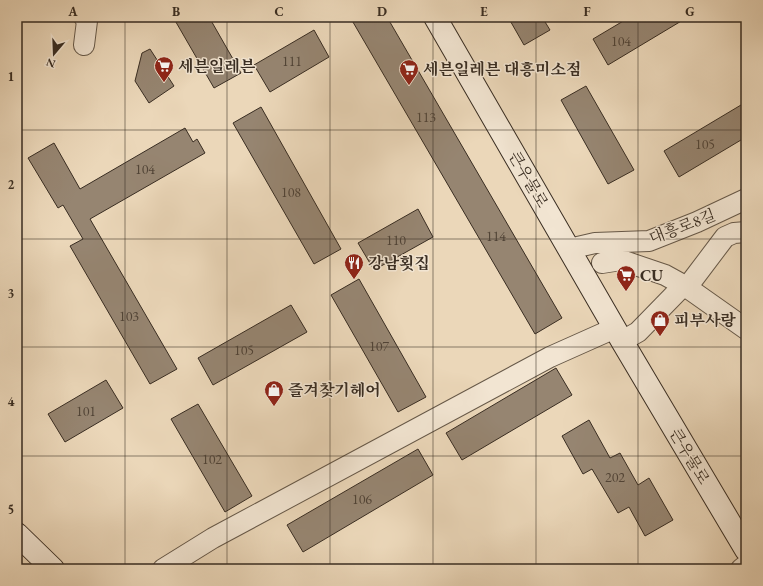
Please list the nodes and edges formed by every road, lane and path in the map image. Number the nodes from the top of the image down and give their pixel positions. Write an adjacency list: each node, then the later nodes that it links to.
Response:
1 (84, 17): 3 (street)
2 (435, 17): 6 (street, 큰우물로)
3 (84, 45)
4 (746, 199): 6 (street, 대흥로8길)
5 (746, 232): 8 (street, 대흥로8길)
6 (569, 249): 10 (street, 큰우물로)
7 (602, 263): 8 (street)
8 (686, 286): 9 (street); 10 (street)
9 (746, 329)
10 (618, 334): 12 (street, 큰우물로); 15 (street)
11 (17, 534): 14 (street)
12 (746, 550)
13 (746, 565): 16 (street)
14 (52, 569)
15 (162, 569)
16 (741, 569)

